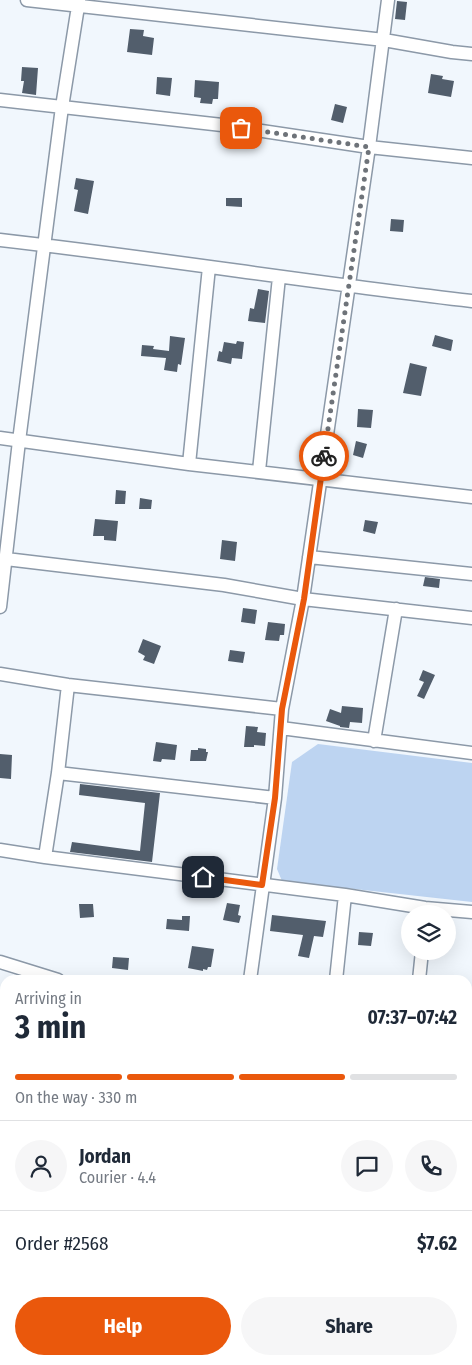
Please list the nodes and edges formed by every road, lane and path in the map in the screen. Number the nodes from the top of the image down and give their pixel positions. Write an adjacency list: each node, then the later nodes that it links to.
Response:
1 (27, 0): 3 (street)
2 (388, 0): 4 (street)
3 (79, 3): 4 (street); 7 (street)
4 (384, 40): 5 (street); 8 (street)
5 (472, 54)
6 (0, 100): 7 (street)
7 (62, 107): 8 (street); 11 (street)
8 (369, 147): 9 (street); 14 (street)
9 (472, 158)
10 (0, 240): 11 (street)
11 (45, 245): 12 (street); 17 (street)
12 (209, 266): 13 (street); 18 (street)
13 (279, 277): 14 (street); 19 (street)
14 (349, 287): 15 (street); 20 (street)
15 (472, 301)
16 (0, 438): 17 (street)
17 (18, 441): 18 (street); 23 (street)
18 (189, 464): 19 (street)
19 (259, 471): 20 (street)
20 (320, 479): 21 (street); 22 (street)
21 (472, 497)
22 (309, 557): 24 (street); 25 (street)
23 (6, 560): 25 (street); 26 (street)
24 (472, 574)
25 (304, 599): 27 (street); 31 (street)
26 (0, 607)
27 (396, 609): 28 (street); 33 (street)
28 (472, 618)
29 (0, 674): 30 (street)
30 (68, 685): 31 (street); 35 (street)
31 (282, 709): 32 (street)
32 (281, 728): 33 (street); 36 (street)
33 (374, 741): 34 (street)
34 (472, 753)
35 (58, 773): 36 (street); 38 (street)
36 (275, 798): 39 (street)
37 (0, 850): 38 (street)
38 (45, 857): 39 (street)
39 (262, 885): 40 (street); 47 (street)
40 (345, 895): 41 (street); 48 (street)
41 (401, 906)
42 (456, 912): 43 (street)
43 (472, 912)
44 (421, 960): 49 (street)
45 (0, 962): 46 (street)
46 (42, 975)
47 (251, 975)
48 (337, 975)
49 (420, 975)

